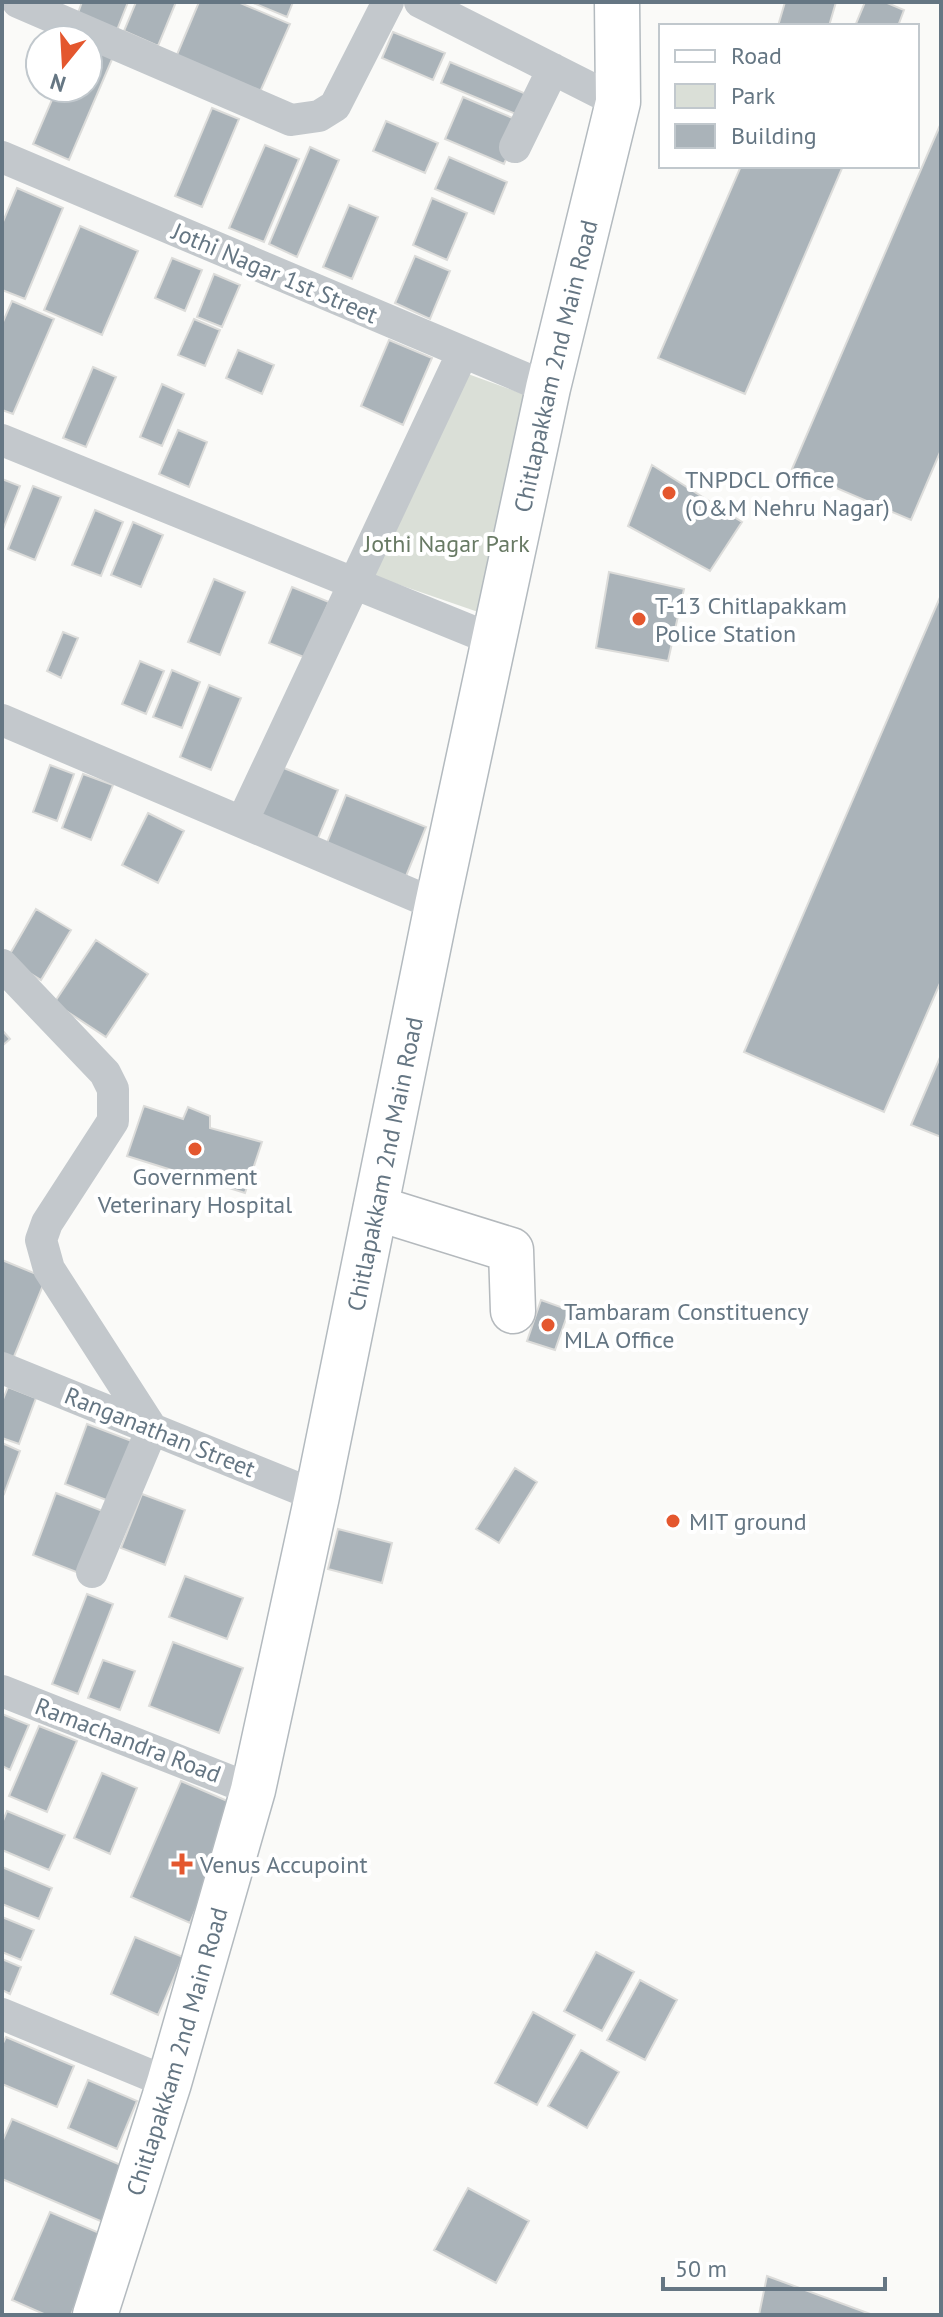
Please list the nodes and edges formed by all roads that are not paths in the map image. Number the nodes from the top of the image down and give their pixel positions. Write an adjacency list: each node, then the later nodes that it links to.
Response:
1 (18, 2): 2 (street)
2 (388, 2)
3 (420, 2): 5 (street)
4 (617, 2): 6 (main road, Chitlapakkam 2nd Main Road)
5 (553, 69): 6 (street); 7 (street)
6 (618, 102): 10 (main road, Chitlapakkam 2nd Main Road)
7 (515, 147)
8 (2, 157): 9 (street, Jothi Nagar 1st Street)
9 (463, 352): 10 (street, Jothi Nagar 1st Street); 12 (street)
10 (548, 388): 13 (main road, Chitlapakkam 2nd Main Road)
11 (2, 440): 12 (street)
12 (357, 584): 13 (street); 15 (street)
13 (496, 641): 16 (main road, Chitlapakkam 2nd Main Road)
14 (2, 720): 15 (street)
15 (242, 822): 16 (street)
16 (437, 905): 18 (main road, Chitlapakkam 2nd Main Road)
17 (2, 965): 21 (street)
18 (376, 1208): 19 (main road); 22 (main road, Chitlapakkam 2nd Main Road)
19 (513, 1311)
20 (2, 1368): 21 (street, Ranganathan Street)
21 (152, 1429): 22 (street, Ranganathan Street); 23 (street)
22 (317, 1496): 25 (main road, Chitlapakkam 2nd Main Road)
23 (92, 1572)
24 (2, 1691): 25 (street, Ramachandra Road)
25 (253, 1790): 27 (main road, Chitlapakkam 2nd Main Road)
26 (2, 2014): 27 (street)
27 (169, 2083): 28 (main road, Chitlapakkam 2nd Main Road)
28 (95, 2315)

